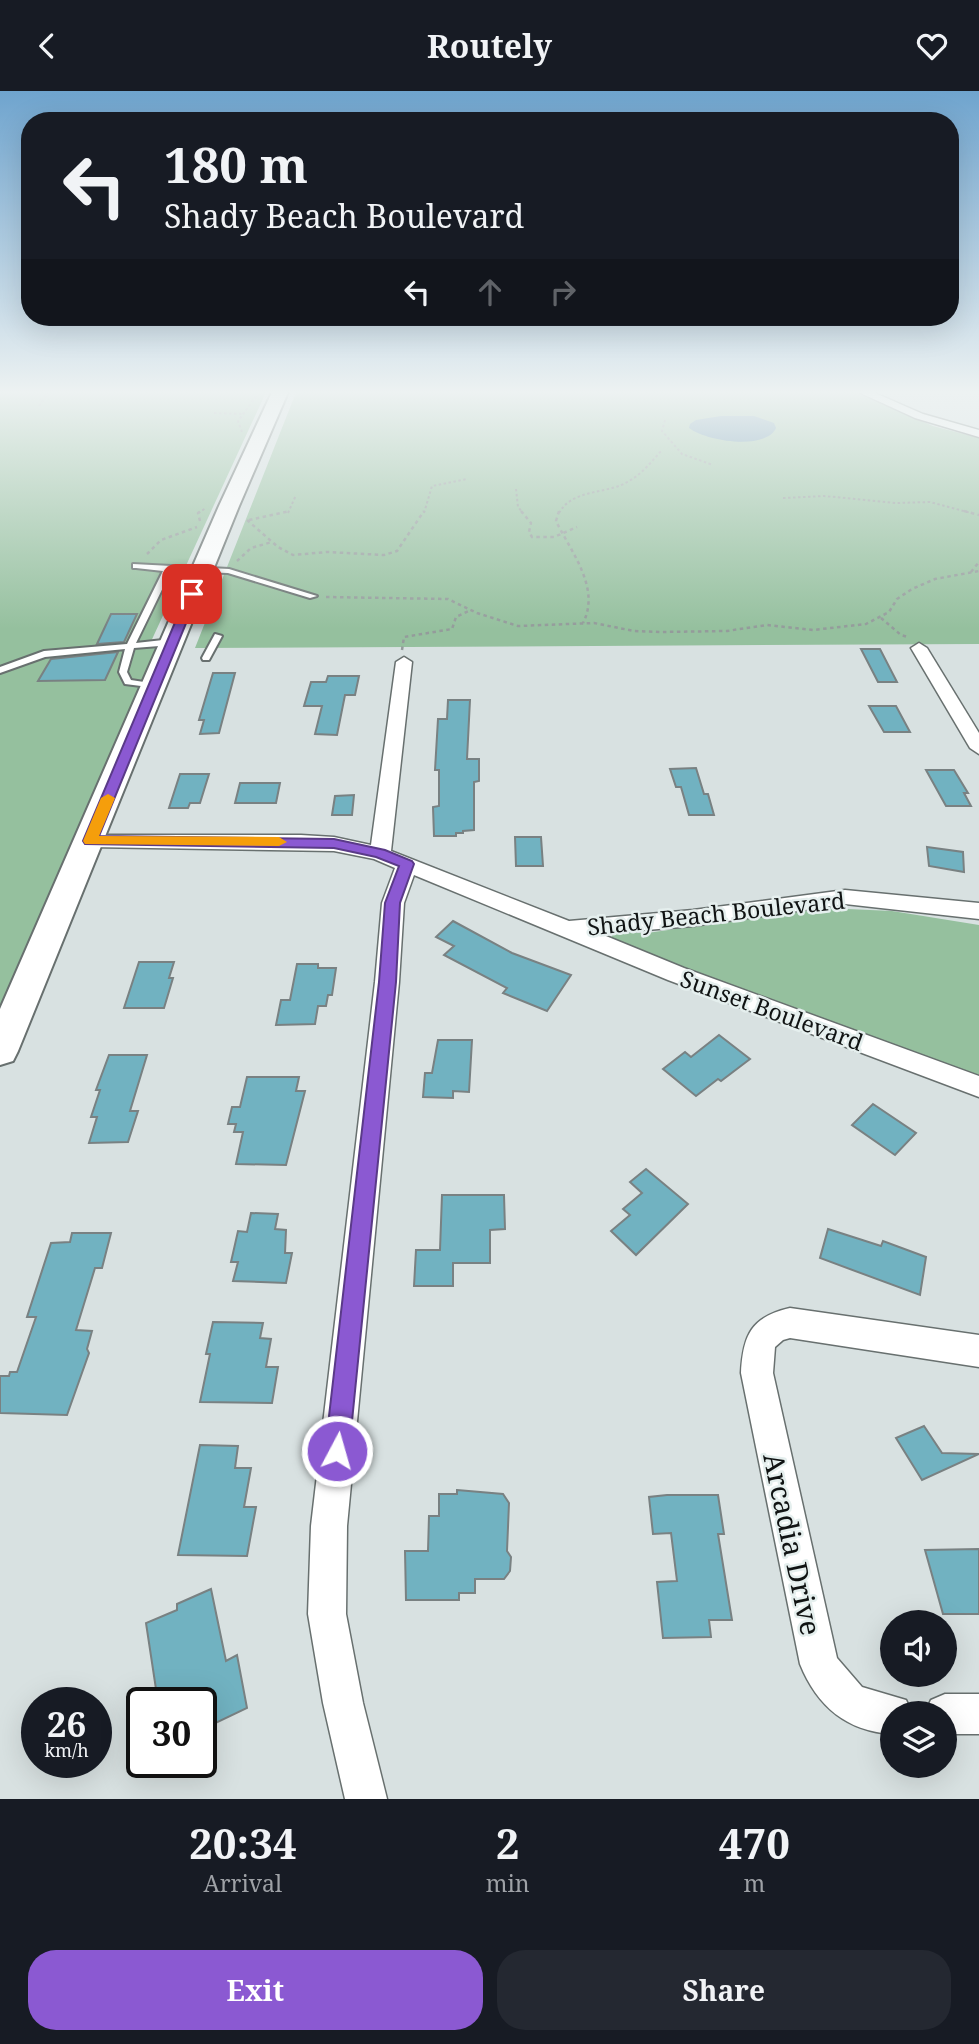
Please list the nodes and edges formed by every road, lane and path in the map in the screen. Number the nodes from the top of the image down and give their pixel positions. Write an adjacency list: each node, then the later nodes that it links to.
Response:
1 (246, 470): 15 (street)
2 (641, 470): 10 (path)
3 (467, 478): 11 (path)
4 (516, 489): 10 (path)
5 (783, 498): 6 (path)
6 (979, 515)
7 (247, 520): 11 (path)
8 (200, 521): 13 (path)
9 (577, 527): 10 (path)
10 (562, 535): 22 (path)
11 (272, 542): 16 (path)
12 (979, 562): 18 (path)
13 (136, 566): 14 (lane)
14 (168, 569): 15 (lane); 25 (lane)
15 (202, 570): 16 (lane); 24 (street)
16 (229, 571): 19 (lane)
17 (979, 571): 18 (path)
18 (971, 572): 21 (path)
19 (313, 596): 20 (path)
20 (471, 610): 22 (path); 28 (path)
21 (880, 617): 22 (path); 26 (path)
22 (583, 623)
23 (218, 636): 27 (lane)
24 (172, 642): 25 (lane); 30 (street)
25 (130, 646): 29 (lane); 30 (lane)
26 (919, 648): 31 (street)
27 (206, 658)
28 (404, 662): 33 (street)
29 (0, 670)
30 (154, 686): 32 (street)
31 (979, 748)
32 (90, 841): 33 (street, Shady Beach Boulevard); 36 (street)
33 (394, 859): 35 (street, Shady Beach Boulevard); 42 (street)
34 (979, 911): 35 (street, Shady Beach Boulevard)
35 (567, 929): 37 (street, Sunset Boulevard)
36 (0, 1051)
37 (979, 1087)
38 (979, 1351): 39 (street, Arcadia Drive)
39 (880, 1714)
40 (957, 1714): 41 (street)
41 (979, 1714)
42 (366, 1799)

